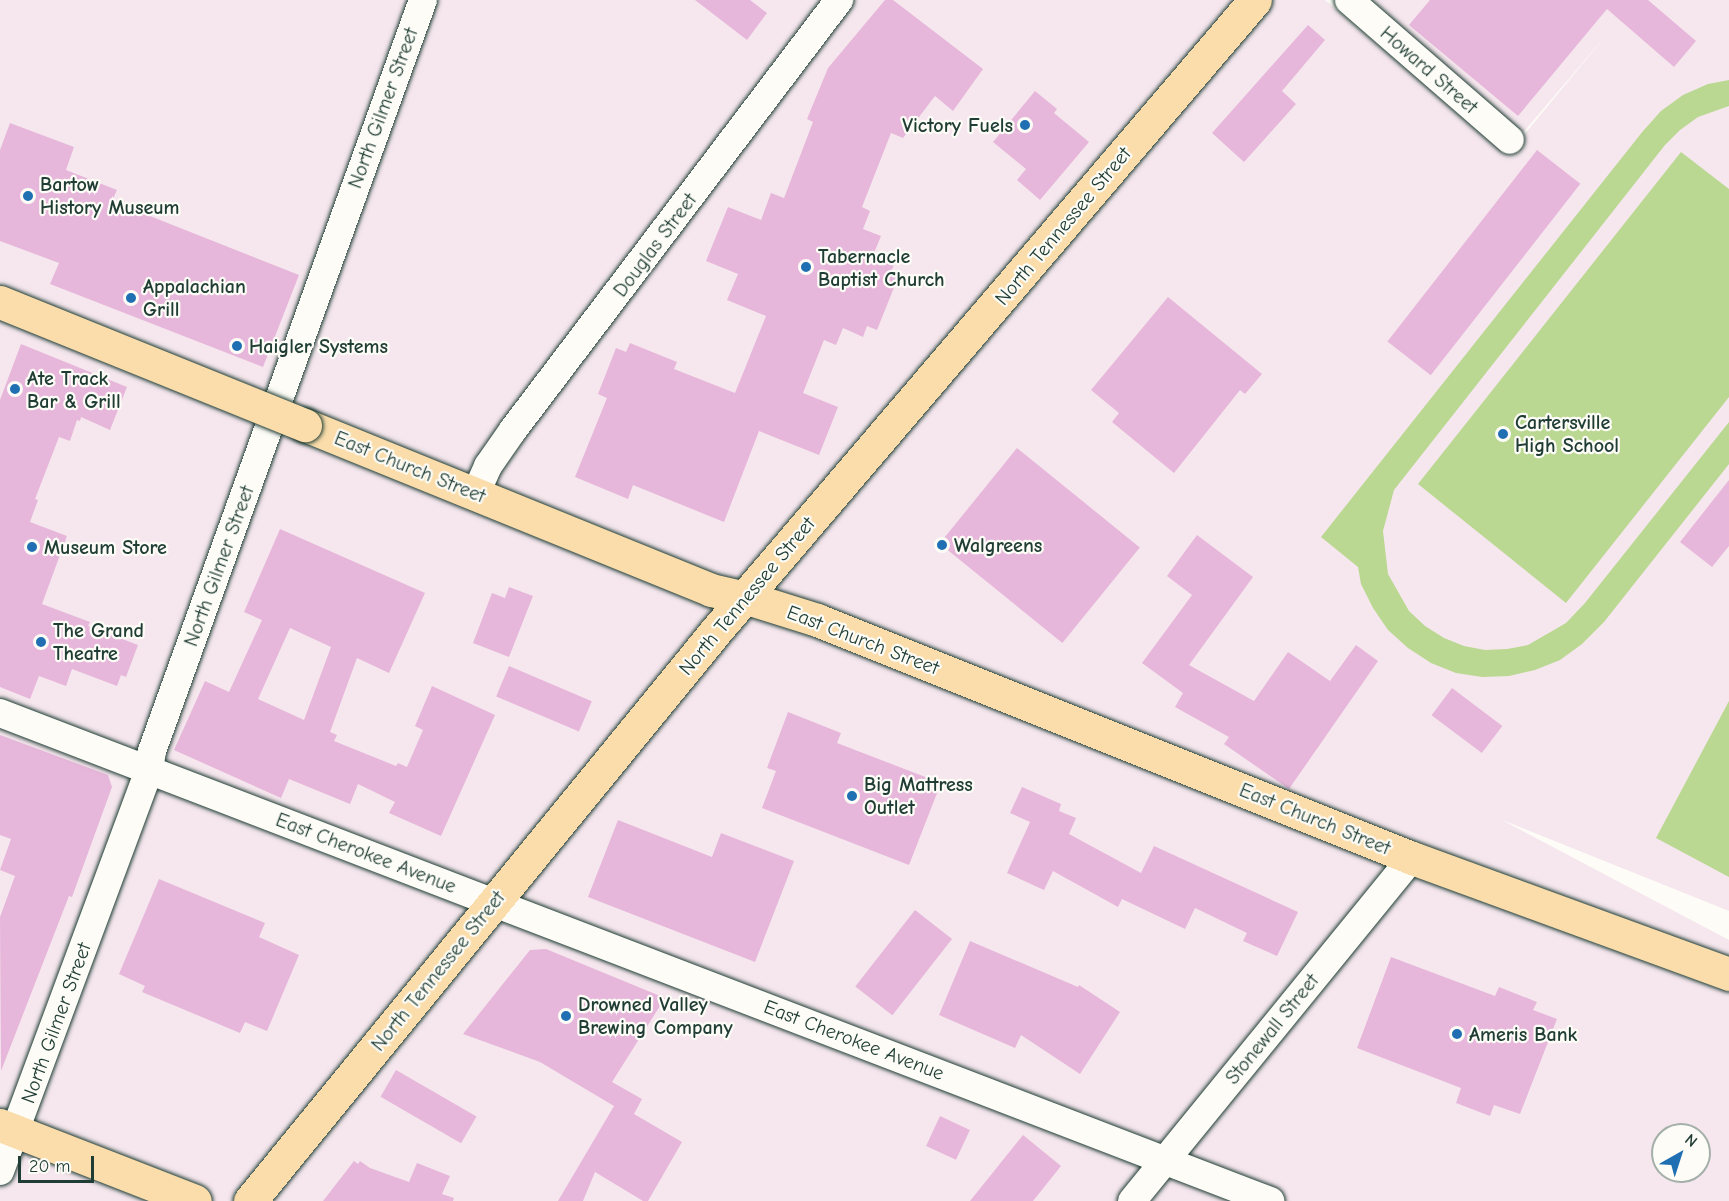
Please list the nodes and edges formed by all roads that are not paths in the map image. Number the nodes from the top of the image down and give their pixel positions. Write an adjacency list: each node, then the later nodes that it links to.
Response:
1 (423, 0): 8 (street, North Gilmer Street)
2 (839, 0): 9 (street, Douglas Street)
3 (1255, 0): 10 (main road, North Tennessee Street)
4 (1348, 0): 5 (street, Howard Street)
5 (1510, 140)
6 (0, 295): 8 (street)
7 (0, 302): 9 (main road, East Church Street, bridge)
8 (276, 407): 12 (street, North Gilmer Street)
9 (476, 493): 10 (main road, East Church Street)
10 (747, 598): 13 (main road, East Church Street); 14 (main road, North Tennessee Street)
11 (0, 713): 12 (street, East Cherokee Avenue)
12 (149, 770): 14 (street, East Cherokee Avenue); 16 (street, North Gilmer Street)
13 (1412, 858): 15 (main road, East Church Street); 17 (street, Stonewall Street)
14 (495, 901): 17 (street, East Cherokee Avenue); 20 (main road, North Tennessee Street)
15 (1729, 974)
16 (8, 1128): 18 (street, North Gilmer Street); 19 (main road)
17 (1165, 1160): 21 (street, Stonewall Street); 22 (street, East Cherokee Avenue)
18 (0, 1172)
19 (195, 1201)
20 (250, 1201)
21 (1132, 1201)
22 (1270, 1201)

